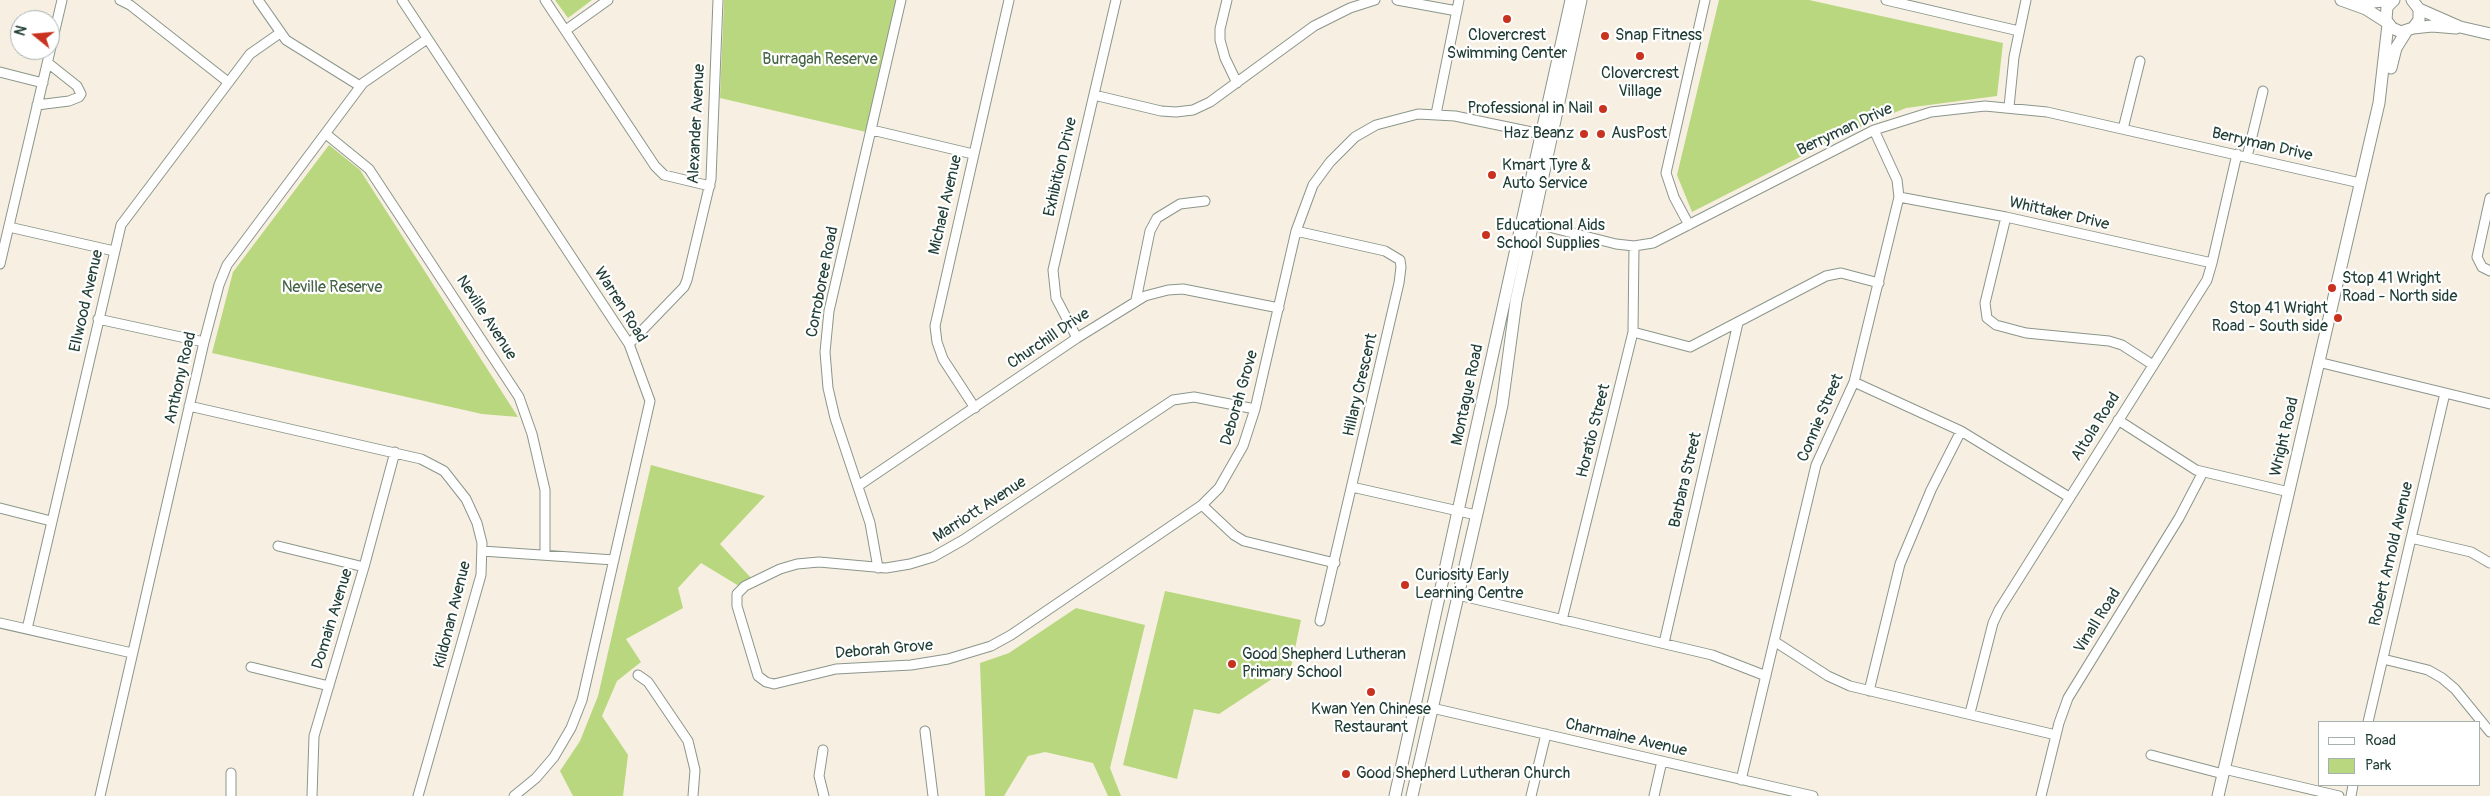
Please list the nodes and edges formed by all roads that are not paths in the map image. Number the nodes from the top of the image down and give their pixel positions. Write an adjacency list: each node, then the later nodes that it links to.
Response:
1 (62, 0): 34 (street)
2 (120, 0): 36 (street)
3 (258, 0): 30 (street)
4 (402, 0): 32 (street, Warren Road)
5 (545, 0): 27 (street)
6 (608, 0): 27 (street)
7 (718, 0): 55 (street, Alexander Avenue)
8 (901, 0): 47 (street, Corroboree Road)
9 (1009, 0): 51 (street, Michael Avenue)
10 (1116, 0): 42 (street, Exhibition Drive)
11 (1227, 0): 38 (street)
12 (1374, 0): 38 (street)
13 (1397, 0): 24 (street)
14 (1459, 0): 24 (street)
15 (1571, 0): 50 (main road, Montague Road)
16 (1581, 0): 50 (main road, Montague Road)
17 (1705, 0): 61 (street)
18 (1886, 0): 29 (street)
19 (2026, 0): 29 (street)
20 (2341, 0): 25 (main road)
21 (2360, 0): 22 (main road)
22 (2394, 0): 25 (main road, Wright Road)
23 (2417, 4): 26 (main road); 28 (main road, Wright Road)
24 (1457, 11): 45 (street)
25 (2388, 23): 28 (main road); 40 (main road, Wright Road)
26 (2460, 27): 28 (main road); 31 (main road)
27 (566, 30): 55 (street)
28 (2410, 30): 40 (main road, Wright Road)
29 (2019, 31): 44 (street)
30 (280, 33): 36 (street, Ellwood Avenue); 39 (street)
31 (2490, 34)
32 (428, 39): 39 (street, Anthony Road); 77 (street, Warren Road)
33 (2140, 61): 46 (street)
34 (48, 64): 37 (street); 43 (street)
35 (0, 72): 37 (street)
36 (228, 82): 65 (street, Ellwood Avenue)
37 (43, 83): 43 (street)
38 (1237, 83): 42 (street)
39 (360, 86): 49 (street, Anthony Road)
40 (2382, 86): 54 (main road, Wright Road)
41 (2263, 91): 53 (street)
42 (1094, 95): 75 (street, Exhibition Drive)
43 (37, 106): 62 (street)
44 (2009, 107): 46 (street, Berryman Drive); 48 (street, Berryman Drive)
45 (1436, 114): 50 (street, Deborah Grove); 63 (street, Deborah Grove)
46 (2122, 129): 52 (street, Berryman Drive)
47 (872, 130): 51 (street); 90 (street, Corroboree Road)
48 (1874, 130): 56 (street, Connie Street); 61 (street, Berryman Drive)
49 (326, 134): 76 (street, Anthony Road); 102 (street, Neville Avenue)
50 (1547, 135): 60 (main road, Montague Road)
51 (973, 154): 84 (street, Michael Avenue)
52 (2237, 154): 53 (street, Berryman Drive); 67 (street, Altola Road)
53 (2247, 157): 54 (street, Berryman Drive)
54 (2360, 184): 78 (main road, Wright Road)
55 (710, 186): 77 (street, Alexander Avenue)
56 (1899, 197): 59 (street, Whittaker Drive); 69 (street, Connie Street)
57 (2490, 198): 68 (street)
58 (1205, 201): 70 (street)
59 (2006, 217): 67 (street, Whittaker Drive); 79 (street)
60 (1528, 222): 64 (street, Berryman Drive); 96 (main road, Montague Road); 97 (main road, Montague Road)
61 (1689, 225): 64 (street, Berryman Drive)
62 (9, 226): 65 (street); 66 (street)
63 (1296, 231): 71 (street, Deborah Grove); 91 (street, Hillary Crescent)
64 (1634, 246): 74 (street, Horatio Street)
65 (114, 251): 72 (street, Ellwood Avenue)
66 (0, 264)
67 (2212, 264): 79 (street, Altola Road)
68 (2490, 271)
69 (1879, 282): 73 (street); 80 (street, Connie Street)
70 (1136, 300): 71 (street, Churchill Drive); 75 (street, Churchill Drive)
71 (1279, 308): 85 (street, Deborah Grove)
72 (98, 319): 76 (street); 98 (street, Ellwood Avenue)
73 (1738, 323): 74 (street); 114 (street, Barbara Street)
74 (1633, 332): 109 (street, Horatio Street)
75 (1077, 338): 84 (street, Churchill Drive)
76 (204, 342): 83 (street, Anthony Road)
77 (629, 344): 103 (street, Warren Road)
78 (2318, 362): 81 (street); 92 (main road, Wright Road)
79 (2153, 365): 86 (street, Altola Road)
80 (1854, 382): 87 (street); 113 (street, Connie Street)
81 (2445, 393): 82 (street); 99 (street, Robert Arnold Avenue)
82 (2490, 404)
83 (189, 406): 88 (street, Kildonan Avenue); 115 (street, Anthony Road)
84 (975, 408): 90 (street, Churchill Drive)
85 (1255, 409): 94 (street, Deborah Grove); 107 (street, Marriott Avenue)
86 (2118, 420): 89 (street); 93 (street, Altola Road)
87 (1961, 431): 93 (street); 122 (street)
88 (395, 452): 101 (street, Kildonan Avenue); 106 (street, Domain Avenue)
89 (2204, 472): 92 (street); 130 (street, Vinall Road)
90 (858, 486): 107 (street, Corroboree Road)
91 (1352, 487): 96 (street); 104 (street, Hillary Crescent)
92 (2289, 492): 134 (main road, Wright Road)
93 (2070, 497): 125 (street, Altola Road)
94 (1202, 506): 104 (street); 120 (street, Deborah Grove)
95 (0, 508): 98 (street)
96 (1460, 510): 97 (street); 123 (main road, Montague Road)
97 (1476, 514): 108 (main road, Montague Road)
98 (51, 521): 112 (street, Ellwood Avenue)
99 (2411, 538): 105 (street); 116 (street, Robert Arnold Avenue)
100 (278, 546): 106 (street)
101 (482, 551): 102 (street); 140 (street, Kildonan Avenue)
102 (545, 554): 103 (street)
103 (614, 560): 141 (street, Warren Road)
104 (1335, 563): 110 (street, Hillary Crescent)
105 (2490, 563)
106 (364, 567): 121 (street, Domain Avenue)
107 (878, 568): 120 (street, Marriott Avenue)
108 (1458, 595): 109 (street); 124 (main road, Montague Road)
109 (1562, 620): 114 (street)
110 (1320, 621)
111 (0, 622): 112 (street)
112 (27, 629): 115 (street)
113 (1774, 641): 119 (street, Connie Street); 122 (street)
114 (1664, 643): 119 (street)
115 (132, 653): 137 (street, Anthony Road)
116 (2383, 659): 126 (street, Robert Arnold Avenue); 128 (street)
117 (251, 667): 121 (street)
118 (638, 675): 142 (street)
119 (1766, 676): 136 (street, Connie Street)
120 (766, 682)
121 (329, 686): 139 (street, Domain Avenue)
122 (1869, 691): 125 (street)
123 (1416, 704): 124 (main road); 145 (main road, Montague Road)
124 (1432, 708): 129 (street, Charmaine Avenue); 146 (main road, Montague Road)
125 (1970, 713): 130 (street)
126 (2368, 721)
127 (925, 731): 144 (street)
128 (2490, 732)
129 (1546, 734): 133 (street, Charmaine Avenue); 147 (street)
130 (2056, 735): 150 (street, Vinall Road)
131 (823, 750): 143 (street)
132 (2151, 755): 134 (street)
133 (1662, 762): 136 (street, Charmaine Avenue); 148 (street)
134 (2224, 771): 151 (main road, Wright Road); 152 (street)
135 (231, 773): 138 (street)
136 (1741, 780): 149 (street, Charmaine Avenue)
137 (100, 796)
138 (231, 796)
139 (312, 796)
140 (418, 796)
141 (514, 796)
142 (693, 796)
143 (824, 796)
144 (934, 796)
145 (1395, 796)
146 (1412, 796)
147 (1531, 796)
148 (1654, 796)
149 (1812, 796)
150 (2041, 796)
151 (2218, 796)
152 (2339, 796)

